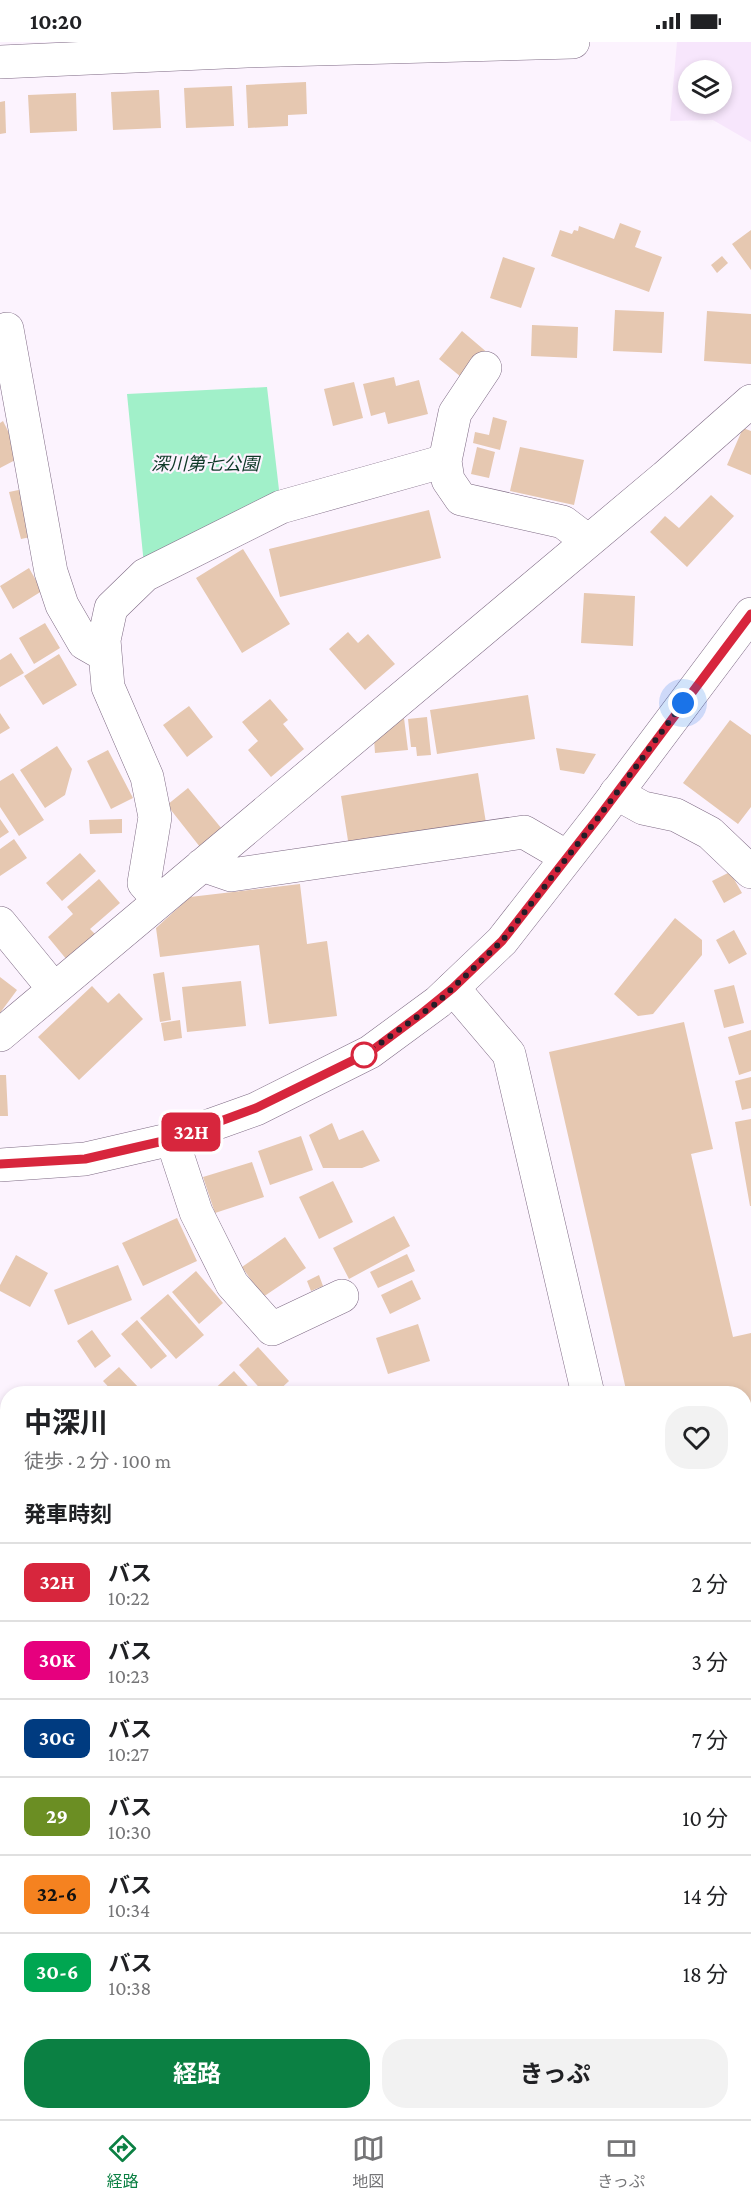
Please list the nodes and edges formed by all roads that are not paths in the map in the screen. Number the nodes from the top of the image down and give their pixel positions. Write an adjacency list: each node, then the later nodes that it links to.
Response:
1 (573, 42): 2 (street)
2 (410, 45): 3 (street)
3 (247, 47): 4 (street)
4 (63, 51): 5 (street)
5 (0, 62)
6 (7, 329): 12 (street)
7 (485, 368): 9 (street)
8 (751, 401): 10 (street)
9 (446, 461): 10 (street); 12 (street)
10 (588, 541): 15 (street)
11 (751, 614): 13 (street)
12 (105, 655): 17 (street)
13 (616, 793): 14 (street); 16 (street)
14 (567, 857): 15 (street); 19 (street)
15 (202, 865): 17 (street)
16 (751, 872)
17 (159, 900): 20 (street)
18 (0, 923): 20 (street)
19 (453, 988): 22 (street); 25 (street)
20 (54, 989): 21 (street)
21 (0, 1035)
22 (172, 1139): 23 (street); 24 (street)
23 (0, 1164)
24 (342, 1296)
25 (586, 1386)

